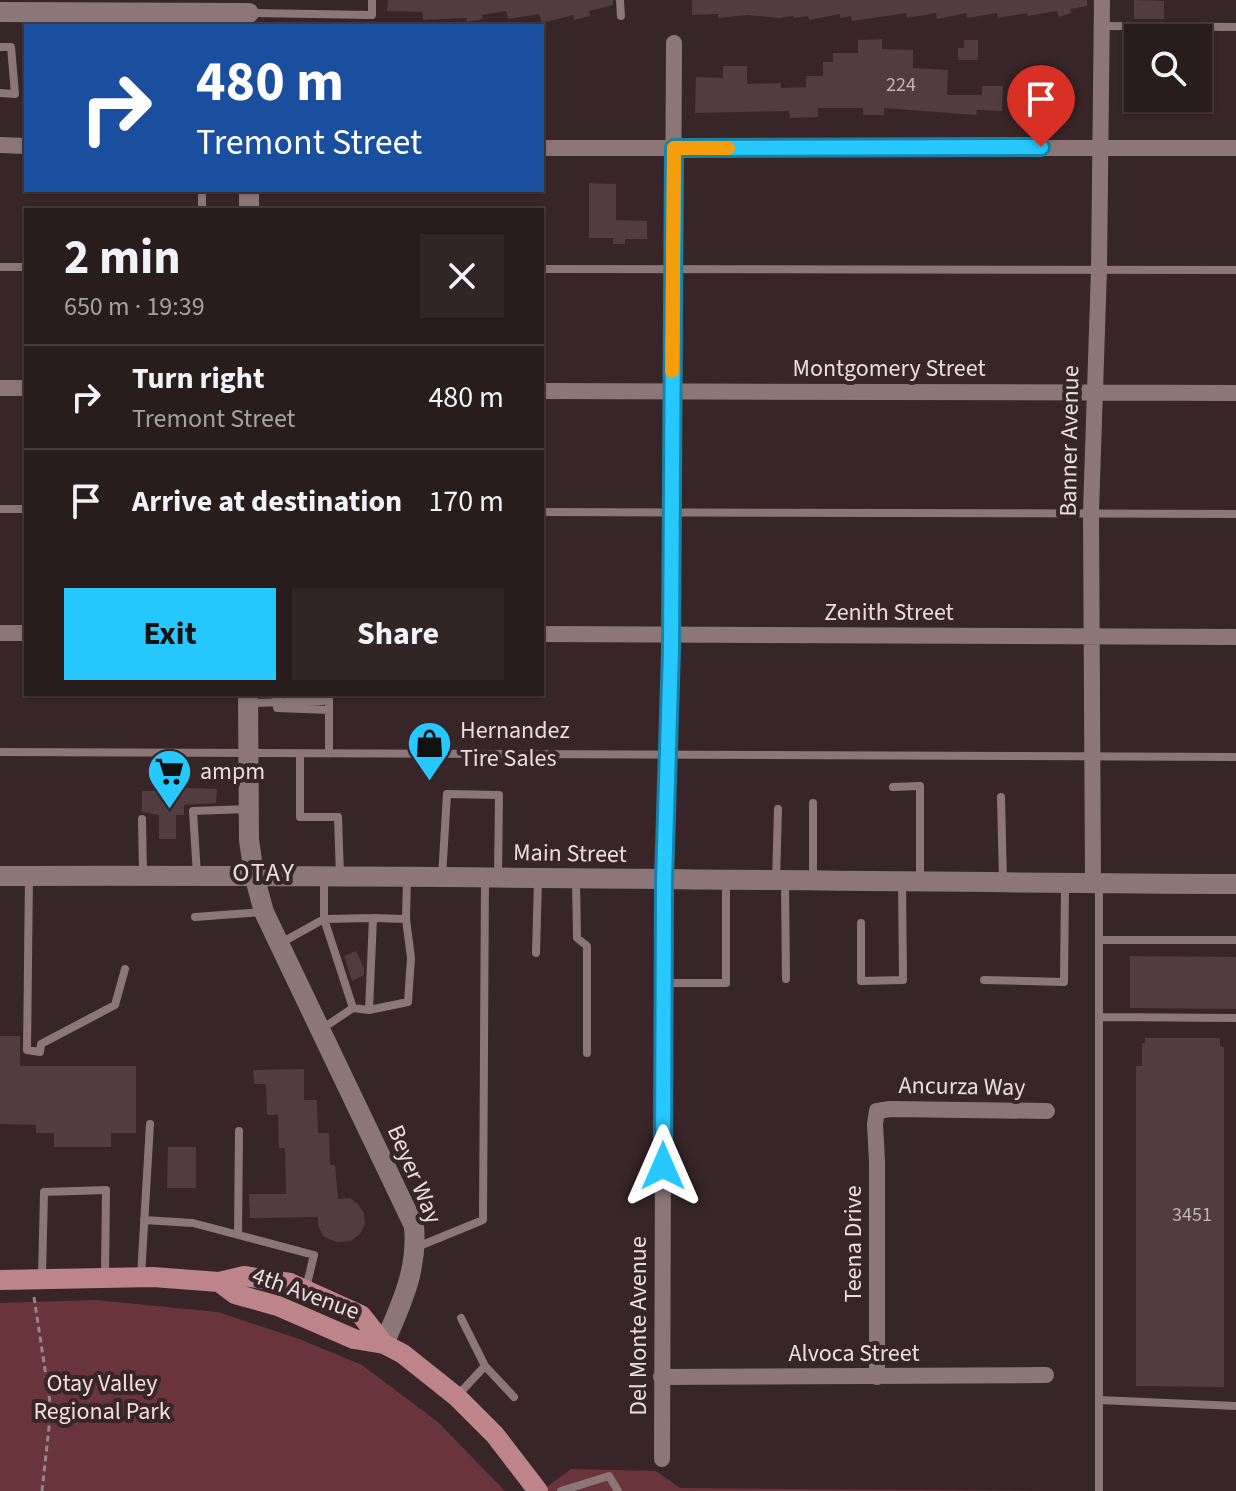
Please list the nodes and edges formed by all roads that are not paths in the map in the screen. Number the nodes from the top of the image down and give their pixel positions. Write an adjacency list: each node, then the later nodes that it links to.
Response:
1 (372, 0): 6 (lane)
2 (620, 0): 7 (lane)
3 (1102, 0): 9 (street, Banner Avenue)
4 (191, 6): 6 (main road); 8 (main road)
5 (0, 12): 8 (main road)
6 (249, 13)
7 (621, 16)
8 (136, 20)
9 (1102, 26): 10 (lane); 16 (street, Banner Avenue)
10 (1236, 27)
11 (674, 43): 18 (street, Del Monte Avenue)
12 (0, 47): 13 (lane)
13 (0, 93)
14 (0, 145): 15 (street)
15 (24, 146)
16 (1099, 147): 18 (street); 19 (street); 24 (street, Banner Avenue)
17 (544, 148): 18 (street)
18 (674, 148): 23 (street, Del Monte Avenue)
19 (1236, 148)
20 (0, 267): 21 (lane)
21 (24, 267)
22 (544, 269): 23 (lane)
23 (674, 269): 24 (lane); 29 (street, Del Monte Avenue)
24 (1099, 269): 25 (lane); 30 (street, Banner Avenue)
25 (1236, 270)
26 (0, 388): 27 (street)
27 (24, 388)
28 (544, 391): 29 (street, Montgomery Street)
29 (671, 392): 30 (street, Montgomery Street); 36 (street, Del Monte Avenue)
30 (1093, 393): 31 (street, Montgomery Street); 35 (street, Banner Avenue)
31 (1236, 393)
32 (0, 509): 33 (lane)
33 (24, 509)
34 (544, 512): 36 (lane)
35 (1091, 512): 36 (lane); 37 (lane); 42 (street, Banner Avenue)
36 (671, 513): 41 (street, Del Monte Avenue)
37 (1236, 514)
38 (0, 633): 39 (street)
39 (24, 633)
40 (544, 634): 41 (street, Zenith Street)
41 (671, 635): 42 (street, Zenith Street); 51 (street, Del Monte Avenue)
42 (1093, 637): 43 (street, Zenith Street); 54 (street, Banner Avenue)
43 (1236, 637)
44 (322, 696): 46 (lane)
45 (329, 696): 48 (lane)
46 (277, 698): 47 (lane); 48 (lane)
47 (248, 699): 50 (main road, Beyer Way)
48 (329, 710): 53 (lane)
49 (0, 752): 50 (lane)
50 (248, 753): 52 (lane); 59 (main road, Beyer Way)
51 (668, 753): 53 (lane); 54 (lane); 73 (street, Del Monte Avenue)
52 (300, 754): 53 (lane); 67 (lane)
53 (329, 754)
54 (1091, 756): 55 (lane); 80 (street, Banner Avenue)
55 (1236, 757)
56 (893, 787): 77 (lane)
57 (1001, 797): 78 (lane)
58 (813, 803): 76 (lane)
59 (249, 809): 62 (lane); 63 (main road, Beyer Way)
60 (778, 809): 75 (lane)
61 (142, 819): 66 (lane)
62 (197, 875): 63 (main road, Main Street); 66 (main road, Main Street)
63 (254, 875): 67 (main road, Main Street); 82 (main road, Beyer Way)
64 (0, 876): 65 (main road, Main Street)
65 (29, 876): 66 (main road, Main Street); 92 (lane)
66 (143, 876)
67 (332, 876): 68 (main road, Main Street); 85 (lane)
68 (407, 877): 69 (main road, Main Street); 86 (lane)
69 (442, 878): 70 (main road, Main Street); 70 (lane)
70 (492, 878): 71 (main road, Main Street); 108 (lane)
71 (538, 879): 72 (main road, Main Street); 91 (lane)
72 (576, 880): 73 (main road, Main Street); 101 (lane)
73 (664, 881): 74 (main road, Main Street); 95 (street, Del Monte Avenue)
74 (726, 881): 75 (main road, Main Street); 95 (lane)
75 (781, 881): 76 (main road, Main Street); 93 (lane)
76 (813, 882): 77 (main road, Main Street)
77 (911, 882): 78 (main road, Main Street); 87 (lane)
78 (1003, 883): 79 (main road, Main Street)
79 (1065, 883): 80 (main road, Main Street); 94 (lane)
80 (1096, 883): 81 (main road, Main Street); 88 (lane)
81 (1236, 884)
82 (264, 912): 83 (lane); 90 (main road, Beyer Way)
83 (195, 917)
84 (373, 918): 85 (lane); 86 (lane); 97 (lane)
85 (324, 919): 90 (lane); 96 (lane)
86 (406, 919): 97 (lane)
87 (861, 923)
88 (1099, 940): 89 (lane); 98 (lane)
89 (1236, 940)
90 (279, 944): 100 (main road, Beyer Way)
91 (536, 953)
92 (125, 969)
93 (786, 979)
94 (984, 980)
95 (664, 983): 119 (street, Del Monte Avenue)
96 (353, 1008): 97 (lane); 100 (lane)
97 (369, 1010)
98 (1099, 1017): 99 (lane); 123 (lane)
99 (1236, 1018)
100 (320, 1030): 108 (main road, Beyer Way)
101 (587, 1053)
102 (877, 1111): 103 (street, Ancurza Way); 120 (street, Teena Drive)
103 (1047, 1111)
104 (150, 1124): 106 (lane)
105 (239, 1131): 107 (lane)
106 (144, 1220): 107 (lane); 110 (lane)
107 (238, 1235): 114 (lane)
108 (417, 1248): 116 (main road, Beyer Way)
109 (105, 1277): 110 (main road, 4th Avenue); 111 (main road, 4th Avenue); 111 (lane)
110 (141, 1277): 113 (main road, 4th Avenue)
111 (37, 1279): 112 (main road, 4th Avenue)
112 (0, 1280)
113 (219, 1282): 114 (main road, 4th Avenue); 116 (main road, 4th Avenue)
114 (306, 1290): 116 (main road, 4th Avenue)
115 (461, 1318): 117 (lane)
116 (384, 1344): 121 (main road)
117 (485, 1366): 121 (lane); 122 (lane)
118 (1046, 1375): 120 (street, Alvoca Street)
119 (661, 1377): 120 (street, Alvoca Street); 125 (street, Del Monte Avenue)
120 (877, 1377)
121 (457, 1397): 126 (main road)
122 (514, 1397)
123 (1099, 1400): 124 (lane); 129 (lane)
124 (1236, 1406)
125 (662, 1459)
126 (538, 1491)
127 (561, 1491): 128 (lane)
128 (618, 1491)
129 (1099, 1491)

